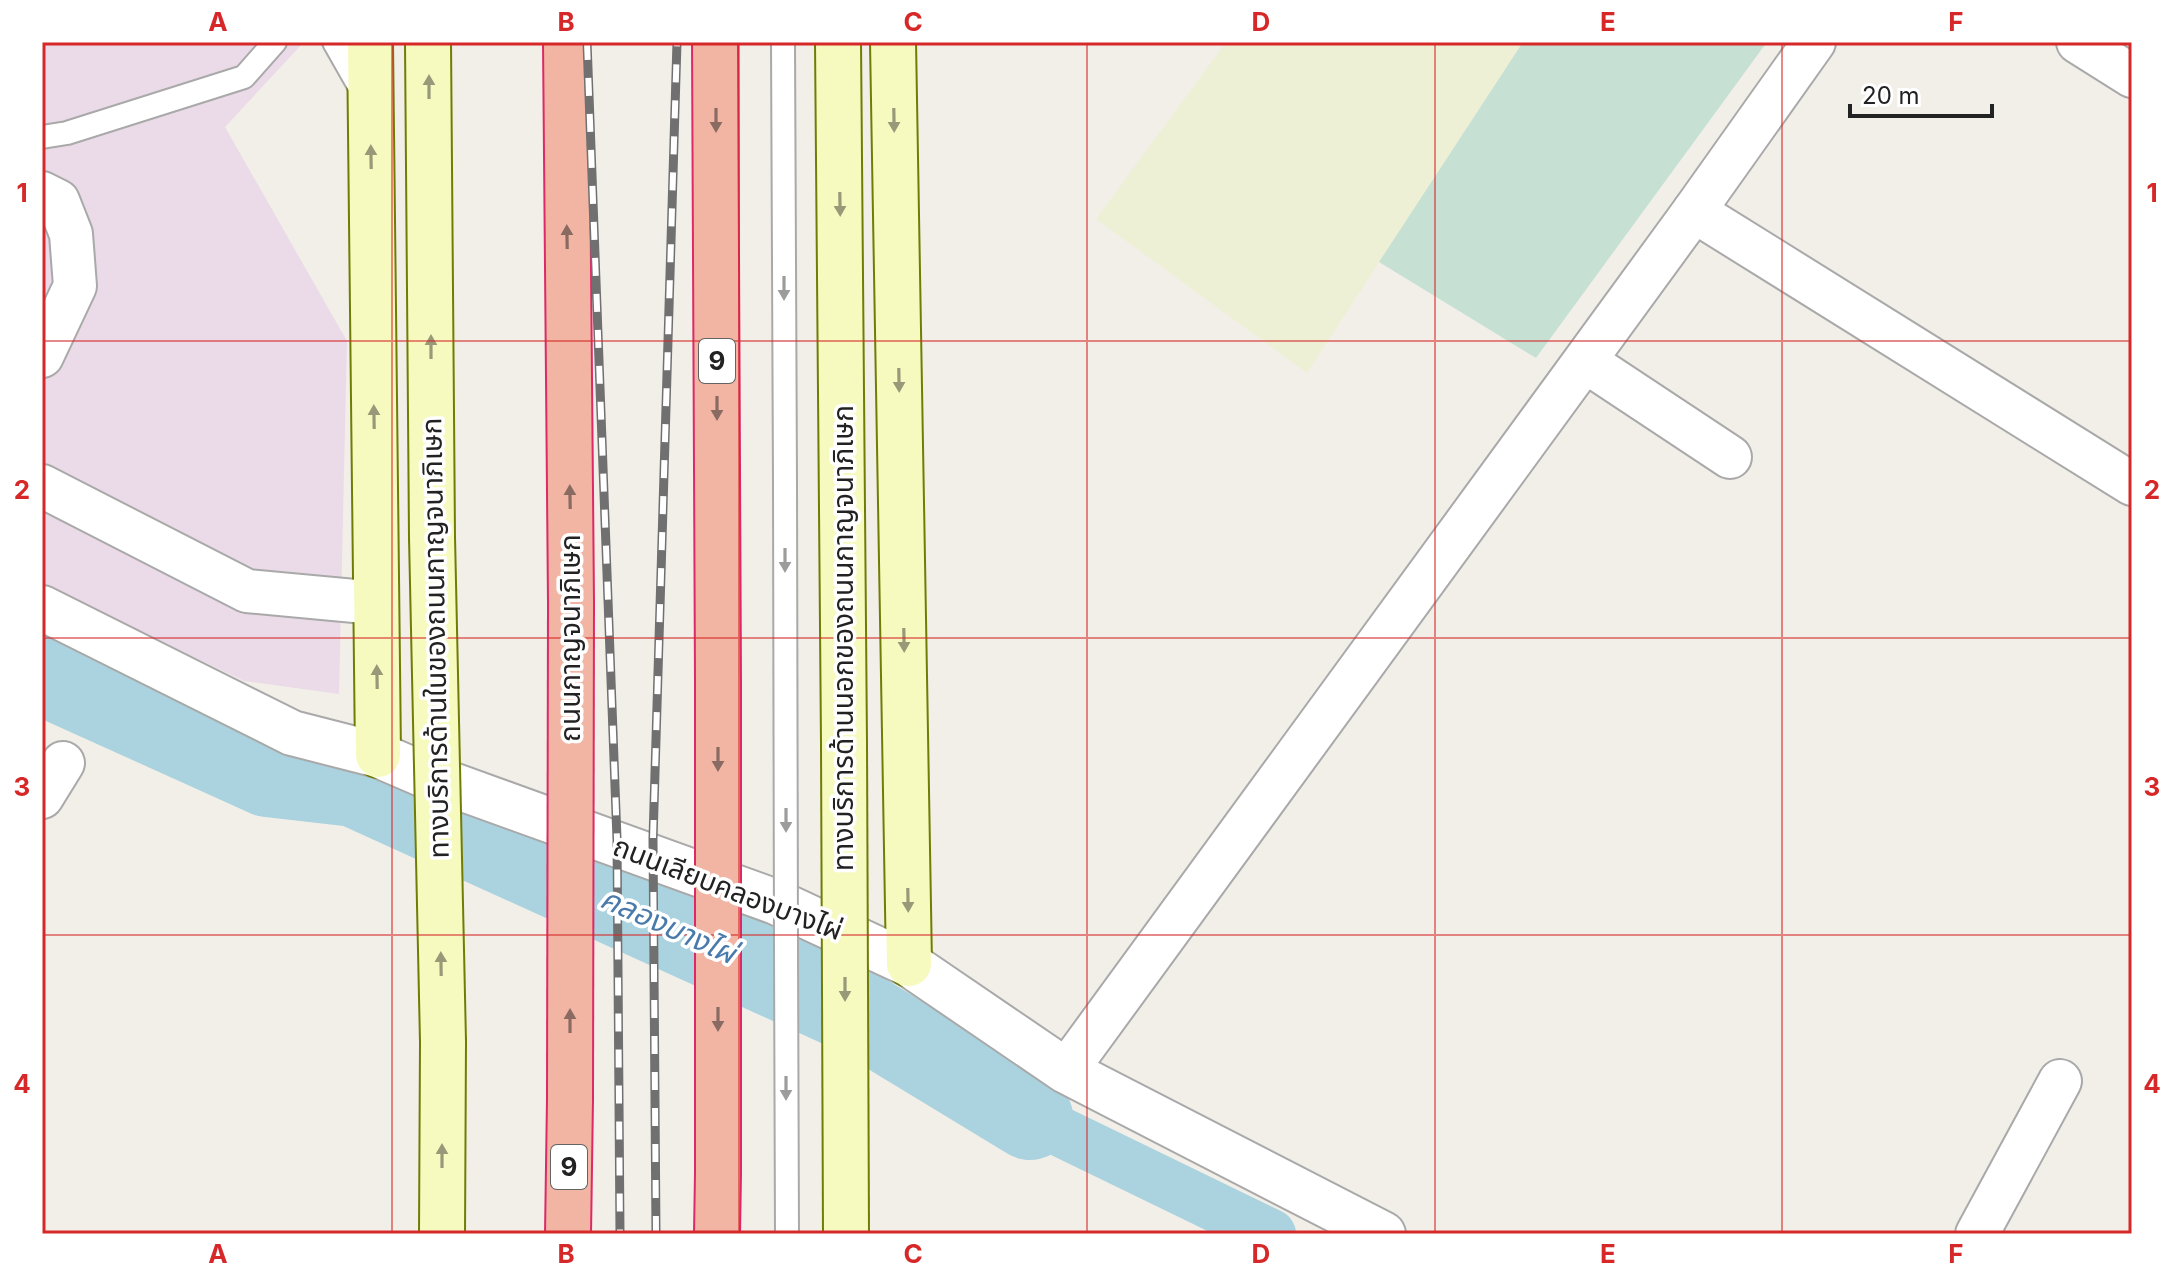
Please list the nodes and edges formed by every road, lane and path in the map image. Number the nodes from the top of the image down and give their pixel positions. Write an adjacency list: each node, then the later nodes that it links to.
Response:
1 (275, 42): 14 (lane)
2 (334, 42): 13 (lane)
3 (370, 42): 13 (main road)
4 (428, 42): 29 (main road, ทางบริการด้านในของถนนกาญจนาภิเษก, one-way to 4, bridge)
5 (566, 42): 30 (highway, ถนนกาญจนาภิเษก / 9, one-way to 5, bridge)
6 (715, 42): 31 (highway, 9, one-way to 31, bridge)
7 (783, 42): 32 (lane, one-way to 32, bridge)
8 (838, 42): 28 (main road, ทางบริการด้านนอกของถนนกาญจนาภิเษก, one-way to 28, bridge)
9 (893, 42): 25 (main road, one-way to 25)
10 (1814, 42): 16 (street)
11 (2078, 42): 12 (street)
12 (2132, 76)
13 (370, 105): 22 (main road, one-way to 13)
14 (42, 137)
15 (42, 193): 17 (street)
16 (1694, 211): 18 (street); 20 (street)
17 (42, 356)
18 (1585, 361): 19 (street); 26 (street)
19 (1730, 457)
20 (2132, 484)
21 (42, 486): 22 (street)
22 (376, 603): 24 (main road, one-way to 22)
23 (42, 608): 24 (street, ถนนเลียบคลองบางไผ่)
24 (378, 755): 25 (street, ถนนเลียบคลองบางไผ่)
25 (909, 964): 26 (street, ถนนเลียบคลองบางไผ่)
26 (1066, 1071): 33 (street, ถนนเลียบคลองบางไผ่)
27 (2060, 1081): 34 (street)
28 (846, 1233)
29 (442, 1234)
30 (568, 1234)
31 (717, 1234)
32 (787, 1234)
33 (1383, 1234)
34 (1977, 1234)

